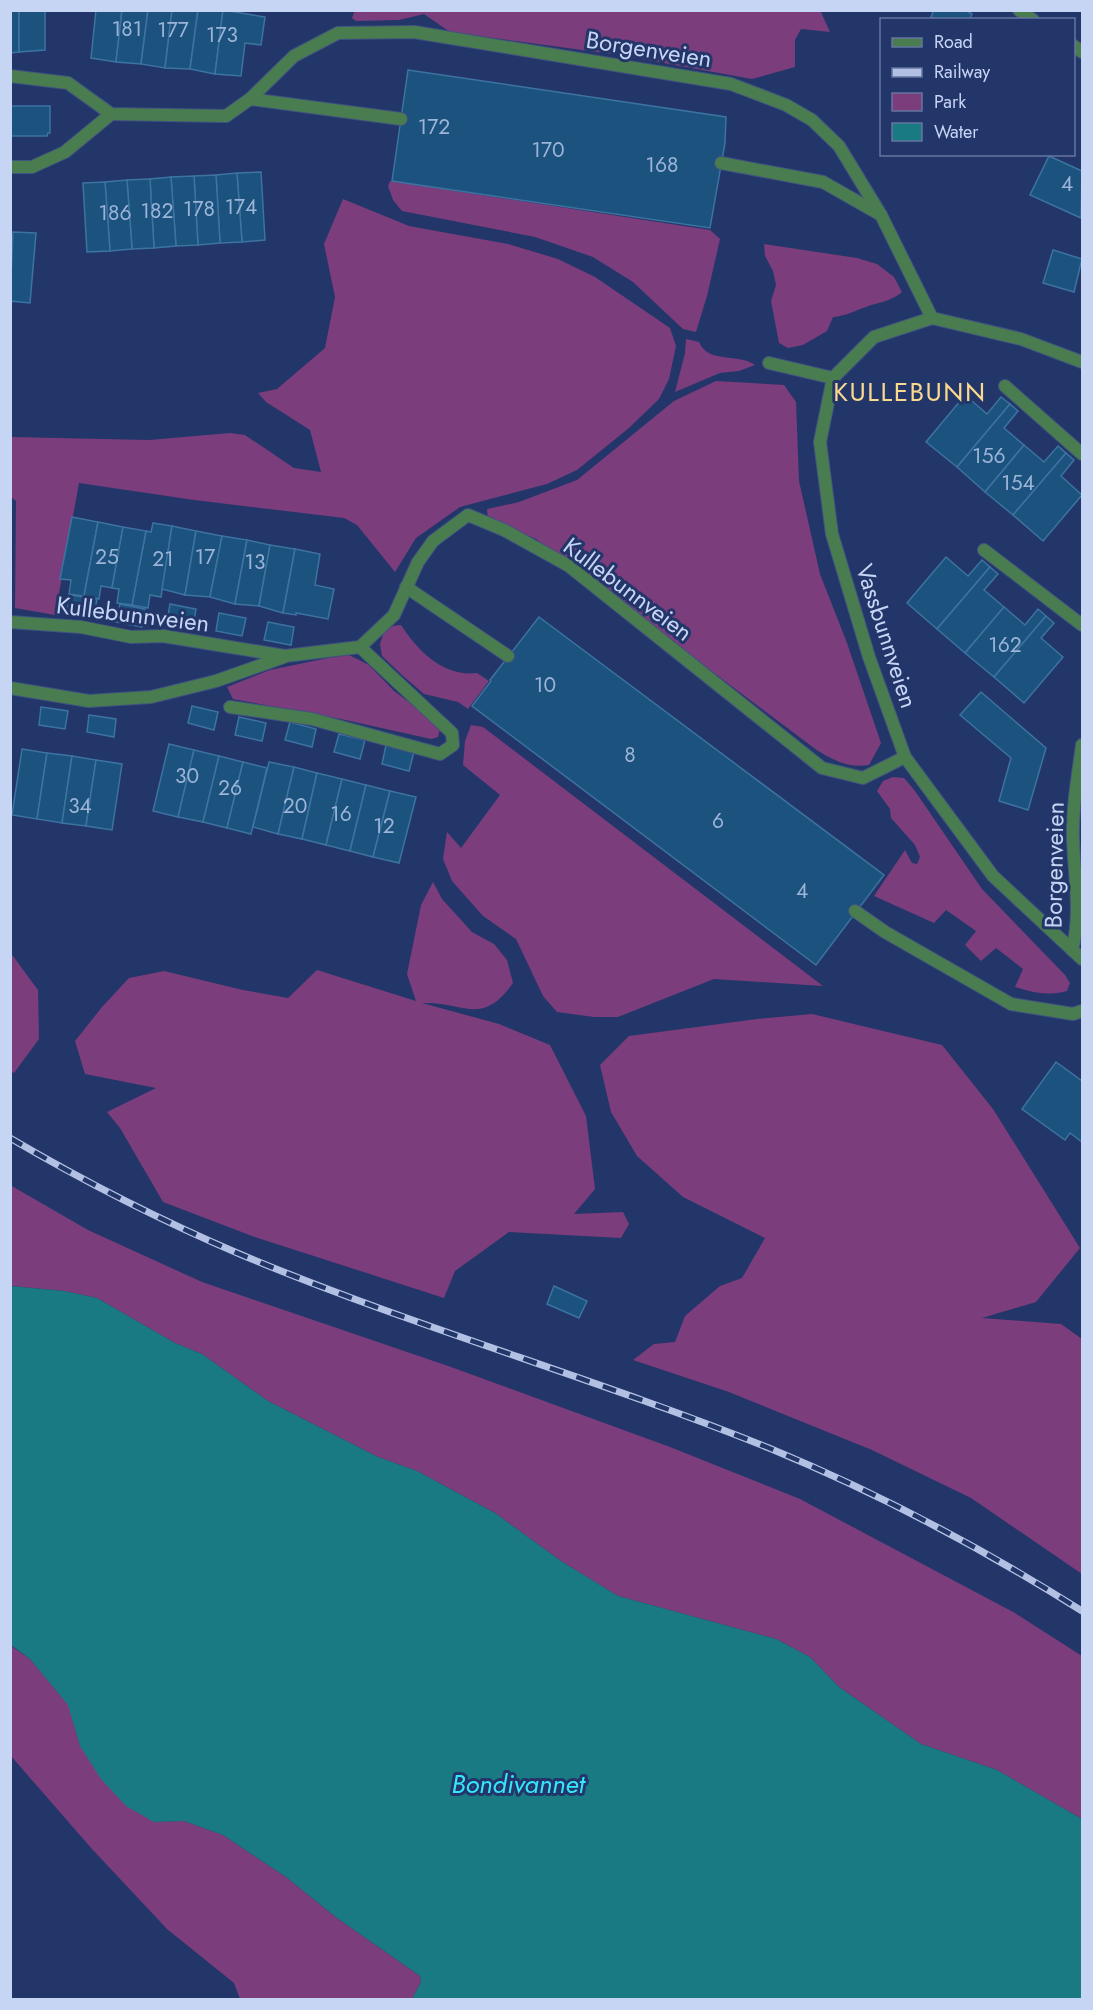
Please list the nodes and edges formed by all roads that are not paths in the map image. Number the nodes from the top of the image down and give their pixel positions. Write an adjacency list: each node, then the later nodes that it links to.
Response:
1 (10, 76): 3 (street)
2 (250, 99): 3 (street, Borgenveien); 4 (street); 7 (street, Borgenveien)
3 (111, 114): 6 (street)
4 (401, 119)
5 (721, 162): 7 (street)
6 (10, 167)
7 (881, 215): 8 (street, Borgenveien)
8 (932, 318): 9 (street); 11 (street)
9 (1083, 362)
10 (769, 363): 11 (street)
11 (832, 378): 24 (street, Vassbunnveien)
12 (1005, 386): 13 (street)
13 (1083, 454)
14 (984, 550): 17 (street)
15 (406, 587): 18 (street, Kullebunnveien); 20 (street); 24 (street, Kullebunnveien)
16 (11, 622): 19 (street, Kullebunnveien)
17 (1083, 625)
18 (360, 647): 19 (street, Kullebunnveien); 22 (street)
19 (285, 656): 21 (street, Kullebunnveien)
20 (508, 656)
21 (10, 688)
22 (230, 707)
23 (1083, 745): 26 (street, Borgenveien)
24 (905, 757): 26 (street, Vassbunnveien)
25 (855, 912): 28 (street)
26 (1072, 950): 27 (street, Vassbunnveien)
27 (1083, 959)
28 (1083, 1011)

